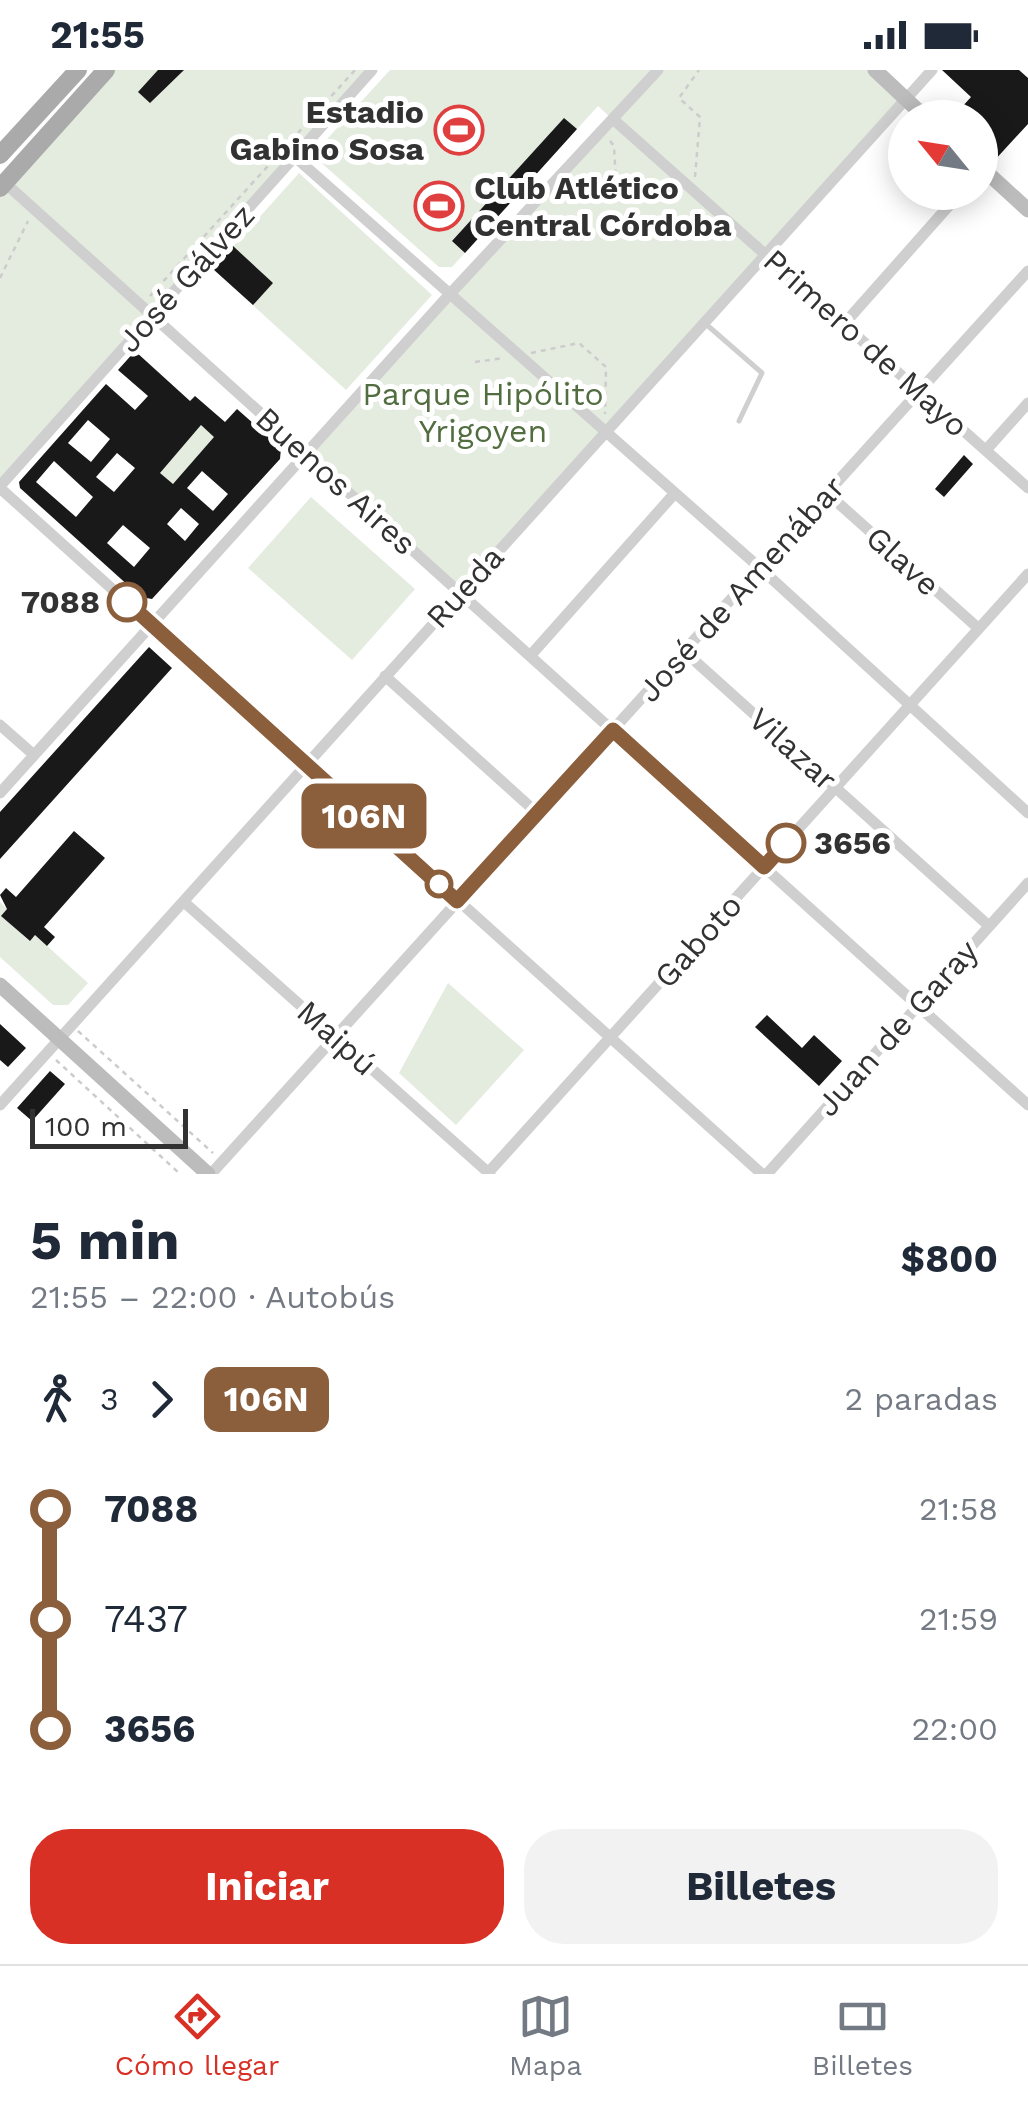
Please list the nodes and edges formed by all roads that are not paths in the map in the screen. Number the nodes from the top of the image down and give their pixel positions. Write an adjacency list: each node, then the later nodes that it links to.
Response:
1 (78, 70): 9 (main road)
2 (106, 70): 11 (main road)
3 (372, 70): 10 (street, José Gálvez)
4 (658, 70): 8 (street)
5 (875, 70): 7 (main road)
6 (932, 70): 7 (street, Rueda)
7 (905, 98): 15 (street, Rueda)
8 (614, 120): 15 (street, Primero de Mayo); 17 (street)
9 (0, 155)
10 (294, 158): 17 (street); 18 (street, José Gálvez)
11 (2, 183): 18 (street, Buenos Aires)
12 (998, 183): 14 (main road)
13 (945, 210): 20 (street)
14 (1028, 210)
15 (766, 255): 19 (street, Rueda); 20 (street, Primero de Mayo)
16 (1028, 271): 21 (street, José de Amenábar)
17 (448, 295): 24 (street); 26 (street)
18 (154, 315): 26 (street, Buenos Aires); 27 (street, José Gálvez)
19 (704, 322): 23 (lane); 24 (street, Rueda)
20 (844, 324): 21 (street, Primero de Mayo)
21 (920, 391): 25 (street, Primero de Mayo); 29 (street, José de Amenábar)
22 (1028, 403): 25 (street)
23 (739, 422)
24 (604, 431): 30 (street); 33 (street, Rueda)
25 (986, 450): 28 (street, Primero de Mayo)
26 (306, 454): 33 (street, Buenos Aires); 34 (street)
27 (0, 487): 34 (street)
28 (1028, 488)
29 (827, 493): 31 (street, José de Amenábar); 35 (street, Glave)
30 (675, 494): 31 (street); 37 (street)
31 (760, 568): 36 (street, José de Amenábar); 39 (street)
32 (1028, 574): 35 (street, Gaboto)
33 (460, 593): 37 (street, Buenos Aires); 38 (street, Rueda)
34 (152, 625): 42 (street); 43 (street)
35 (978, 628): 39 (street, Gaboto)
36 (685, 652): 41 (street, José de Amenábar); 44 (street, Vilazar)
37 (530, 656): 41 (street, Buenos Aires)
38 (385, 676): 43 (street, Rueda); 46 (street)
39 (909, 706): 44 (street, Gaboto); 47 (street)
40 (0, 725): 42 (street)
41 (613, 730): 46 (street, José de Amenábar); 48 (street, Buenos Aires)
42 (34, 754): 45 (street)
43 (308, 765): 50 (street); 51 (street, Rueda)
44 (836, 788): 48 (street, Gaboto); 52 (street, Vilazar)
45 (0, 794)
46 (537, 813): 50 (street, José de Amenábar)
47 (1028, 813)
48 (764, 867): 54 (street, Buenos Aires); 56 (street, Gaboto)
49 (1028, 883): 52 (street, Juan de Garay)
50 (457, 901): 55 (street, José de Amenábar); 56 (street)
51 (184, 902): 55 (street, Maipú); 57 (street, Rueda)
52 (990, 926): 54 (street, Juan de Garay)
53 (0, 985): 57 (main road)
54 (918, 1005): 59 (street, Buenos Aires); 62 (street, Juan de Garay)
55 (334, 1036): 60 (street, Maipú); 61 (street, José de Amenábar)
56 (611, 1038): 60 (street, Gaboto); 62 (street)
57 (60, 1039): 58 (street, Rueda); 61 (main road)
58 (0, 1105)
59 (1028, 1105)
60 (488, 1173)
61 (209, 1174)
62 (764, 1174)

